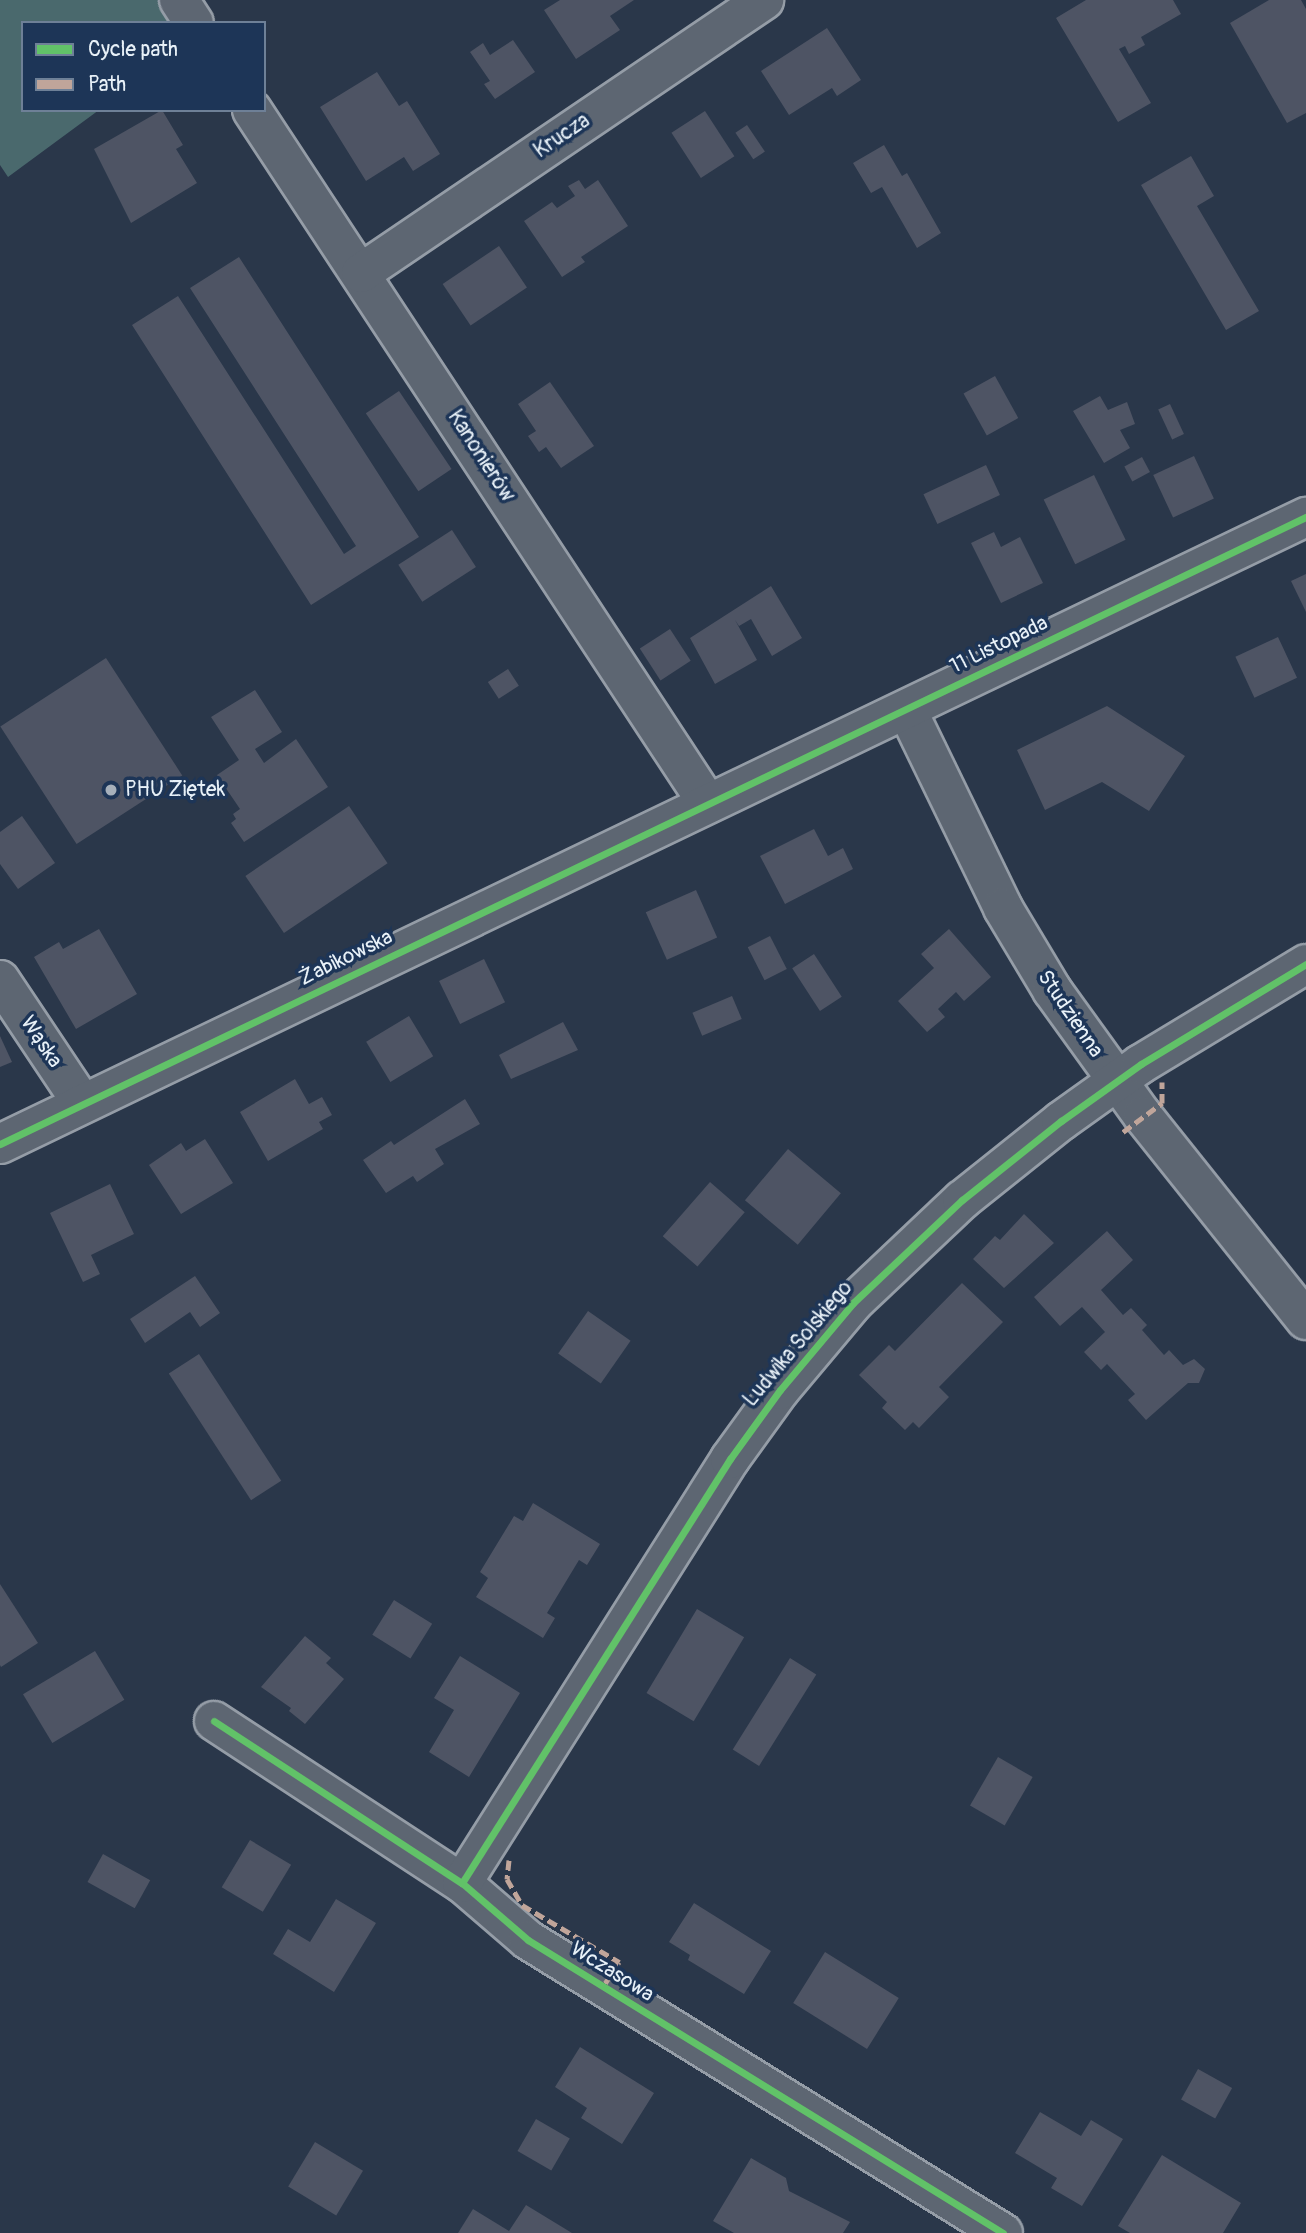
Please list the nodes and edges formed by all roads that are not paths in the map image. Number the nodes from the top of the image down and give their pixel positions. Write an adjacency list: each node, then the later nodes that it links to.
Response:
1 (179, 0): 3 (street)
2 (764, 0): 5 (street, Krucza)
3 (193, 21)
4 (253, 112): 5 (street, Kanonierów)
5 (361, 273): 8 (street, Kanonierów)
6 (1306, 517): 7 (street, 11 Listopada)
7 (907, 710): 8 (street, 11 Listopada); 11 (street, Studzienna)
8 (708, 804): 12 (street, Żabikowska)
9 (1306, 964): 11 (street, Ludwika Solskiego)
10 (0, 980): 12 (street, Wąska)
11 (1116, 1080): 14 (street, Studzienna); 16 (street, Ludwika Solskiego)
12 (82, 1104): 13 (street, Żabikowska)
13 (0, 1144)
14 (1306, 1320)
15 (214, 1721): 16 (street, Wczasowa)
16 (462, 1883): 17 (street, Wczasowa)
17 (1003, 2233)

